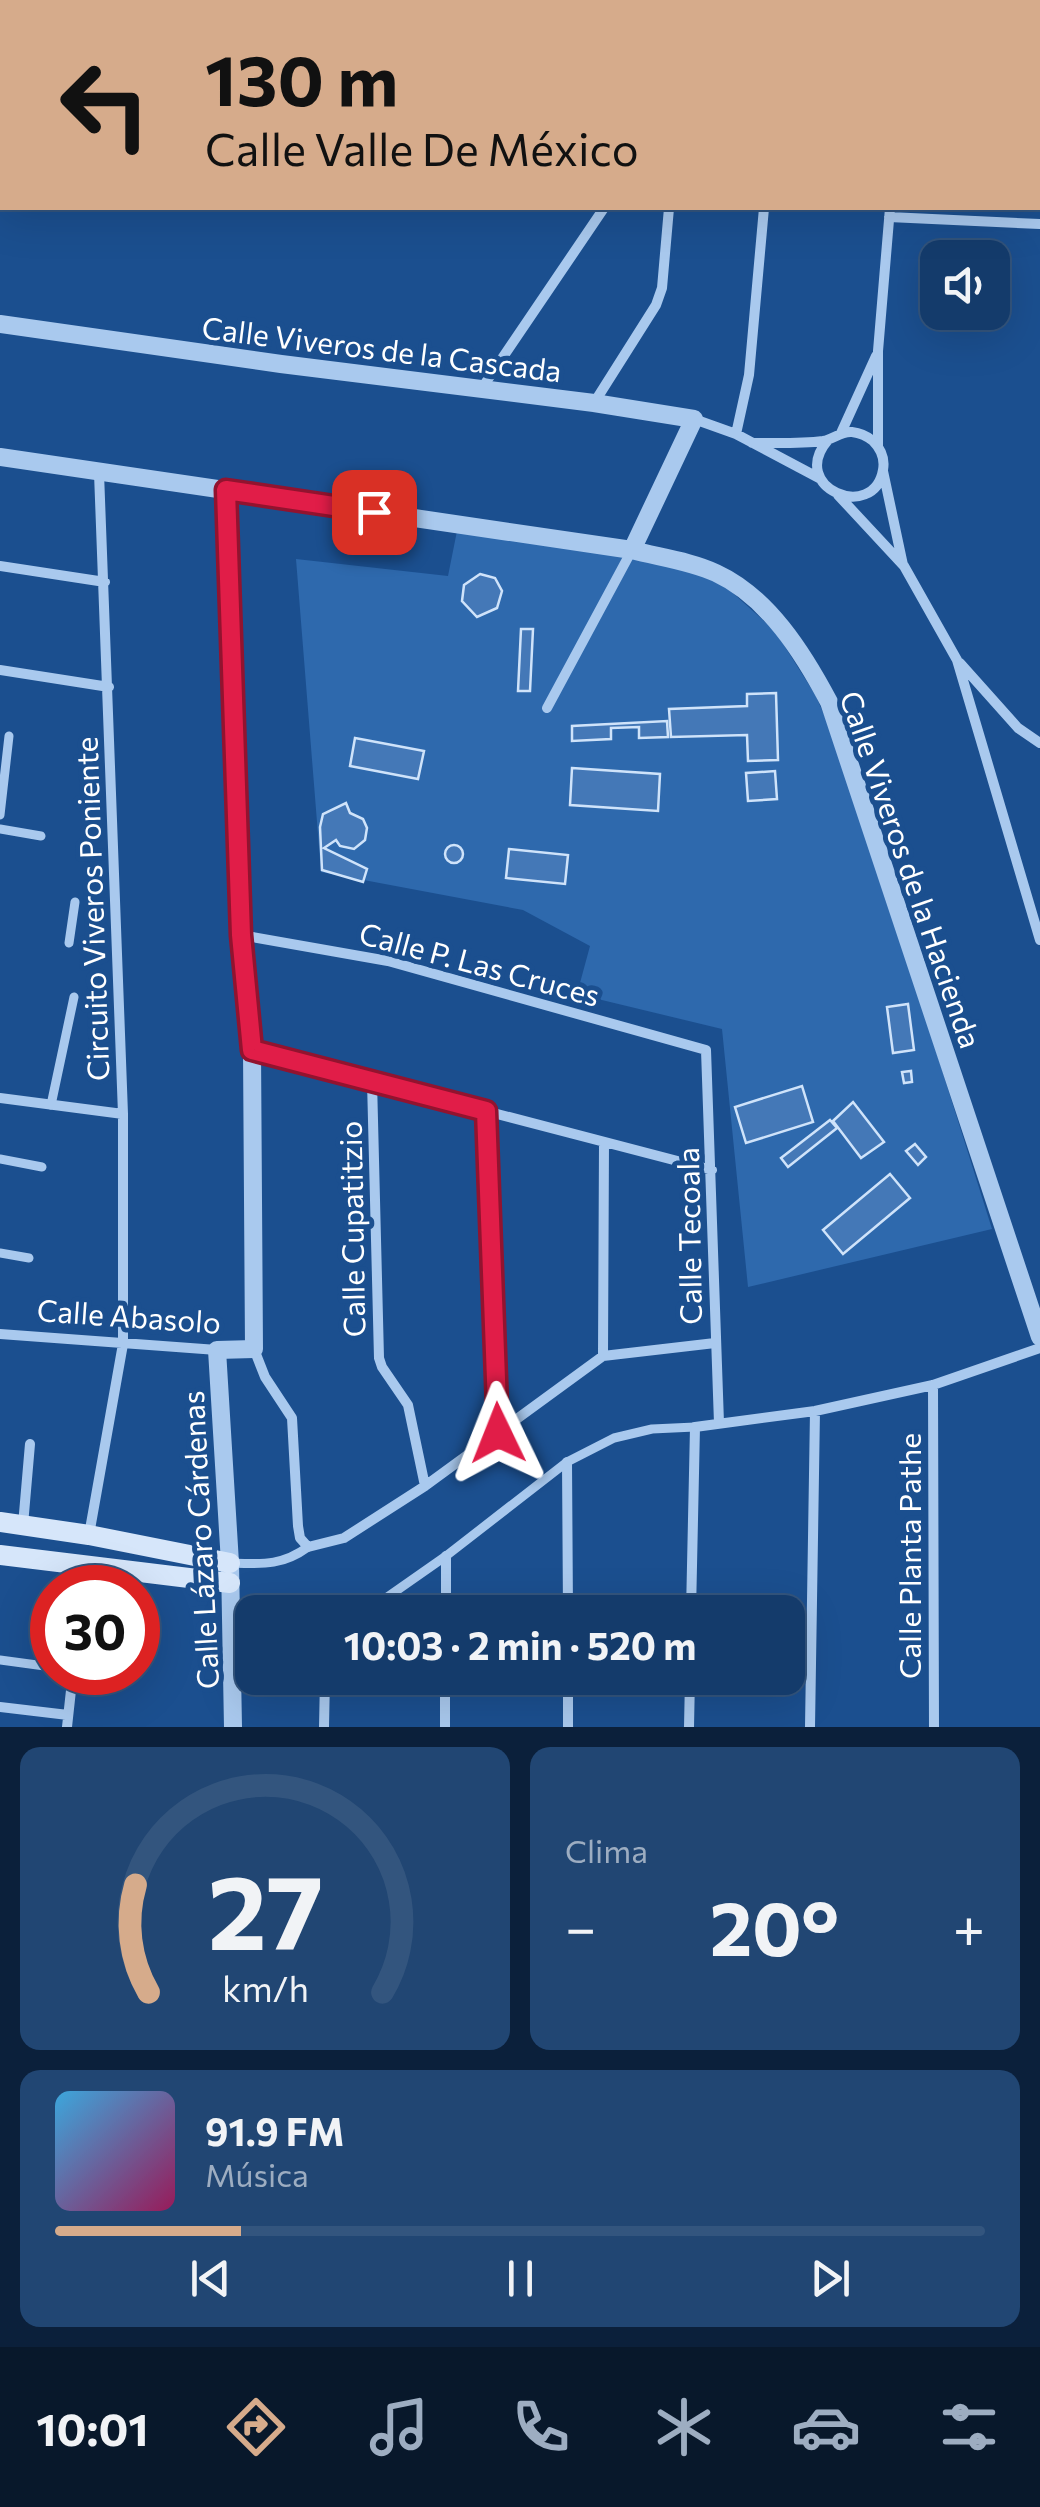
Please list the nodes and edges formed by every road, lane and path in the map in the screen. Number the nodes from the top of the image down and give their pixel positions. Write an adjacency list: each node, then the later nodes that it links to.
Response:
1 (603, 210): 8 (street)
2 (670, 210): 9 (street)
3 (764, 210): 12 (street)
4 (889, 212): 5 (street); 7 (street)
5 (1040, 224)
6 (0, 324): 8 (street, Calle Viveros de la Cascada)
7 (878, 351): 11 (street); 15 (street)
8 (482, 388): 9 (street, Calle Viveros de la Cascada)
9 (594, 402): 10 (street, Calle Viveros de la Cascada)
10 (694, 420): 12 (street, Calle Viveros de la Cascada); 22 (street)
11 (841, 433): 13 (street); 15 (street)
12 (736, 434): 14 (street, Calle Viveros de la Cascada)
13 (828, 440): 14 (street); 19 (street)
14 (752, 443): 19 (street, Calle Viveros de la Cascada)
15 (878, 446): 17 (street)
16 (0, 457): 18 (street, Calle Viveros de la Hacienda)
17 (883, 471): 21 (street); 24 (street)
18 (100, 473): 20 (street, Calle Viveros de la Hacienda); 25 (street, Circuito Viveros Poniente)
19 (820, 478): 21 (street)
20 (226, 490): 22 (street, Calle Viveros de la Hacienda); 38 (street)
21 (838, 495): 24 (street)
22 (632, 550): 29 (street); 56 (street, Calle Viveros de la Hacienda)
23 (0, 566): 25 (street)
24 (904, 566): 26 (street)
25 (106, 582): 28 (street, Circuito Viveros Poniente)
26 (957, 660): 31 (street); 37 (street)
27 (0, 670): 28 (street)
28 (109, 687): 48 (street, Circuito Viveros Poniente)
29 (548, 708)
30 (10, 736): 32 (street)
31 (1040, 743)
32 (2, 784): 33 (street)
33 (0, 815)
34 (0, 829): 35 (street)
35 (41, 836)
36 (75, 902): 40 (street)
37 (1037, 924): 39 (street)
38 (241, 935): 42 (street, Calle P. Las Cruces); 43 (street)
39 (1040, 940)
40 (69, 943)
41 (74, 997): 46 (street)
42 (704, 1048): 52 (street, Calle Tecoala)
43 (252, 1050): 44 (street); 60 (street)
44 (372, 1082): 47 (street); 70 (street, Calle Cupatitzio)
45 (0, 1098): 46 (street)
46 (51, 1105): 48 (street)
47 (486, 1111): 49 (street); 67 (street)
48 (122, 1114): 58 (street, Circuito Viveros Poniente)
49 (604, 1142): 52 (street); 62 (street)
50 (0, 1159): 51 (street)
51 (42, 1167)
52 (712, 1170): 57 (street, Calle Tecoala)
53 (0, 1253): 54 (street)
54 (28, 1258)
55 (0, 1334): 58 (street, Calle Abasolo)
56 (1040, 1338)
57 (716, 1343): 62 (street); 65 (street, Calle Tecoala)
58 (123, 1344): 61 (street, Calle Abasolo); 73 (street, Circuito Viveros Poniente)
59 (1040, 1348): 63 (street)
60 (254, 1349): 61 (street, Calle Abasolo); 74 (street)
61 (217, 1350): 78 (street, Calle Lázaro Cárdenas)
62 (603, 1356): 67 (street)
63 (933, 1385): 64 (street); 99 (street, Calle Planta Pathe)
64 (815, 1412): 65 (street); 98 (street)
65 (719, 1423): 66 (street)
66 (695, 1427): 69 (street); 83 (street)
67 (498, 1433): 70 (street)
68 (30, 1444): 72 (street)
69 (567, 1462): 76 (street); 82 (street)
70 (425, 1486): 74 (street)
71 (0, 1522): 72 (main road)
72 (24, 1525): 73 (main road)
73 (89, 1535): 78 (main road)
74 (308, 1547): 78 (street)
75 (0, 1554): 77 (main road)
76 (446, 1556): 80 (street); 81 (street)
77 (41, 1565)
78 (230, 1573): 79 (main road); 93 (street, Calle Lázaro Cárdenas)
79 (160, 1575)
80 (390, 1595)
81 (446, 1595)
82 (568, 1595)
83 (691, 1595)
84 (0, 1660): 85 (street)
85 (30, 1664)
86 (70, 1695): 92 (street)
87 (325, 1695): 94 (street)
88 (445, 1695): 95 (street)
89 (568, 1695): 96 (street)
90 (689, 1695): 97 (street)
91 (0, 1706): 92 (street)
92 (68, 1721)
93 (232, 1727)
94 (324, 1727)
95 (445, 1727)
96 (568, 1727)
97 (688, 1727)
98 (810, 1727)
99 (934, 1727)

